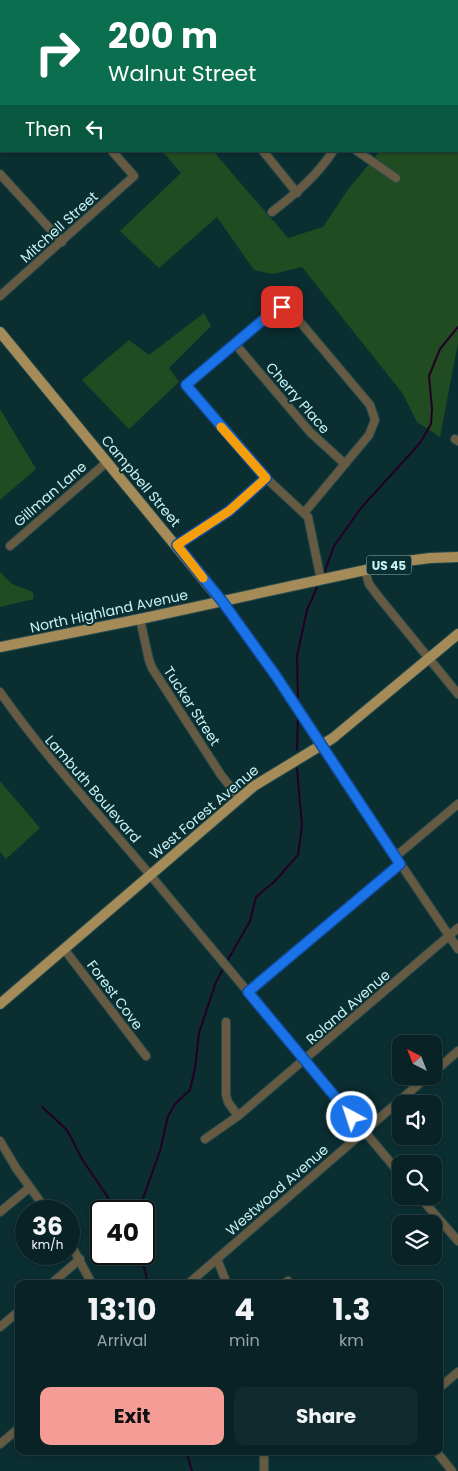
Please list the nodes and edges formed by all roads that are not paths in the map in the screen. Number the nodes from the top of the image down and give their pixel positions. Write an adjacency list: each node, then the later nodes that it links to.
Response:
1 (113, 152): 9 (street, Mitchell Street)
2 (264, 152): 7 (street)
3 (332, 152): 7 (street)
4 (358, 152): 6 (street)
5 (0, 174): 9 (street)
6 (396, 178)
7 (297, 193): 8 (street)
8 (272, 212)
9 (62, 242): 10 (street, Mitchell Street)
10 (0, 296)
11 (0, 332): 13 (main road, Campbell Street)
12 (236, 345): 14 (street, Cherry Place); 14 (street); 15 (street)
13 (107, 462): 17 (main road, Campbell Street); 18 (street, Gillman Lane)
14 (345, 464): 16 (street)
15 (266, 478): 16 (street); 17 (street)
16 (304, 513): 21 (street)
17 (177, 545): 22 (main road, Campbell Street)
18 (10, 546)
19 (458, 557): 20 (main road, North Highland Avenue / US 45)
20 (365, 571): 21 (main road, North Highland Avenue / US 45); 26 (street)
21 (319, 580): 22 (main road, North Highland Avenue / US 45)
22 (222, 601): 23 (main road, North Highland Avenue / US 45); 29 (street, Campbell Street)
23 (140, 619): 25 (main road, North Highland Avenue / US 45); 30 (street, Tucker Street)
24 (458, 634): 26 (main road, West Forest Avenue)
25 (0, 647)
26 (429, 658): 28 (street); 29 (main road, West Forest Avenue)
27 (0, 692): 33 (street, Lambuth Boulevard)
28 (458, 694)
29 (321, 746): 30 (main road, West Forest Avenue); 32 (street, Campbell Street)
30 (240, 798): 33 (main road, West Forest Avenue)
31 (458, 804): 32 (street)
32 (397, 860): 35 (street, Campbell Street); 38 (street)
33 (150, 875): 36 (main road, West Forest Avenue); 38 (street, Lambuth Boulevard)
34 (458, 928): 35 (street, Roland Avenue)
35 (449, 936): 37 (street, Campbell Street); 43 (street, Roland Avenue)
36 (64, 949): 39 (main road, West Forest Avenue); 42 (street, Forest Cove)
37 (458, 949)
38 (248, 992): 43 (street, Lambuth Boulevard)
39 (0, 1004)
40 (226, 1022): 46 (street)
41 (458, 1051): 44 (street)
42 (146, 1056)
43 (304, 1060): 46 (street, Roland Avenue); 47 (street, Lambuth Boulevard)
44 (442, 1065)
45 (418, 1085): 47 (street, Westwood Avenue)
46 (238, 1116): 48 (street, Roland Avenue)
47 (364, 1131): 50 (street, Lambuth Boulevard); 57 (street, Westwood Avenue)
48 (205, 1139)
49 (0, 1141): 51 (street)
50 (392, 1164)
51 (29, 1188): 52 (street); 54 (street)
52 (38, 1200)
53 (428, 1205): 55 (street)
54 (0, 1212)
55 (458, 1241)
56 (80, 1259): 60 (street)
57 (217, 1259): 61 (street, Westwood Avenue); 62 (street)
58 (73, 1265): 59 (street)
59 (56, 1280)
60 (90, 1280)
61 (193, 1280)
62 (225, 1280)
63 (15, 1314): 64 (street)
64 (0, 1327)
65 (458, 1372): 66 (street)
66 (443, 1385)
67 (15, 1431): 68 (street)
68 (0, 1444)
69 (264, 1455): 71 (street)
70 (439, 1455): 72 (street)
71 (264, 1471)
72 (452, 1471)

